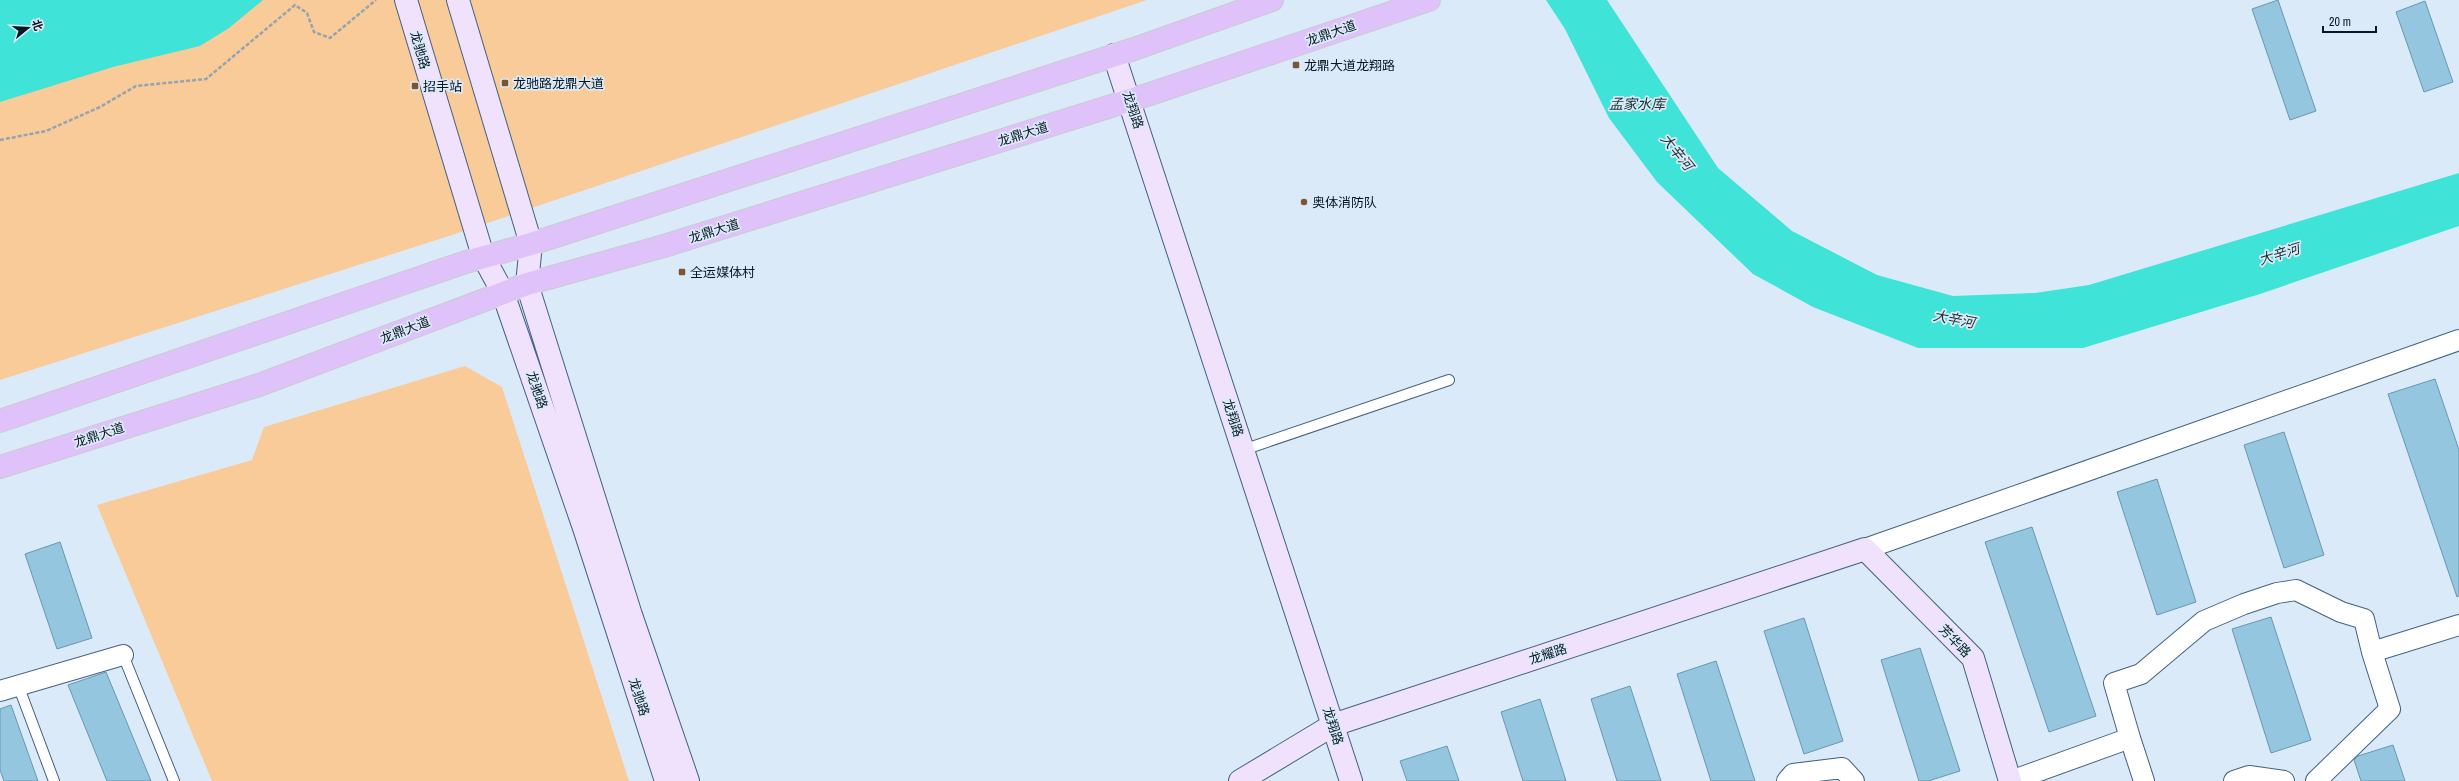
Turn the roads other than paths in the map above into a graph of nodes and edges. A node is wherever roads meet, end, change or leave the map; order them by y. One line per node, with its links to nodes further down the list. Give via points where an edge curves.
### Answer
1 (406, 0): 8 (street, 龙驰路)
2 (458, 0): 7 (street, 龙驰路)
3 (1272, 0): 5 (main road)
4 (1429, 0): 6 (main road, 龙鼎大道)
5 (1114, 55): 6 (street, 龙翔路); 7 (main road)
6 (1130, 100): 9 (main road, 龙鼎大道, via 664,246); 14 (street, 龙翔路)
7 (531, 244): 8 (main road); 9 (street, 龙驰路)
8 (483, 256): 10 (street, 龙驰路); 13 (main road)
9 (527, 284): 10 (main road, 龙鼎大道); 26 (street, 龙驰路, via 631,615)
10 (503, 293): 15 (main road, 龙鼎大道, via 259,385); 25 (street, 龙驰路, via 584,528)
11 (2459, 340): 16 (street)
12 (1449, 380): 14 (lane)
13 (0, 421)
14 (1243, 450): 21 (street, 龙翔路)
15 (0, 467)
16 (1865, 549): 21 (street, 龙耀路); 31 (street, 芳华路, via 1973,658)
17 (2459, 626): 18 (street)
18 (2372, 652): 22 (street, via 2364,619 2341,612 2296,590 2277,593 2244,604 2204,621 2141,674 2114,683); 35 (street, via 2390,709)
19 (123, 655): 20 (street); 24 (lane)
20 (9, 688): 23 (lane)
21 (1333, 725): 27 (street, 龙耀路); 28 (street, 龙翔路)
22 (2130, 738): 31 (street); 32 (street)
23 (54, 781)
24 (174, 781)
25 (666, 781)
26 (688, 781)
27 (1240, 781)
28 (1351, 781)
29 (1787, 781): 30 (street, via 1793,774 1842,768)
30 (1854, 781)
31 (2011, 781)
32 (2144, 781)
33 (2234, 781): 34 (street, via 2248,776)
34 (2284, 781)
35 (2316, 781)

